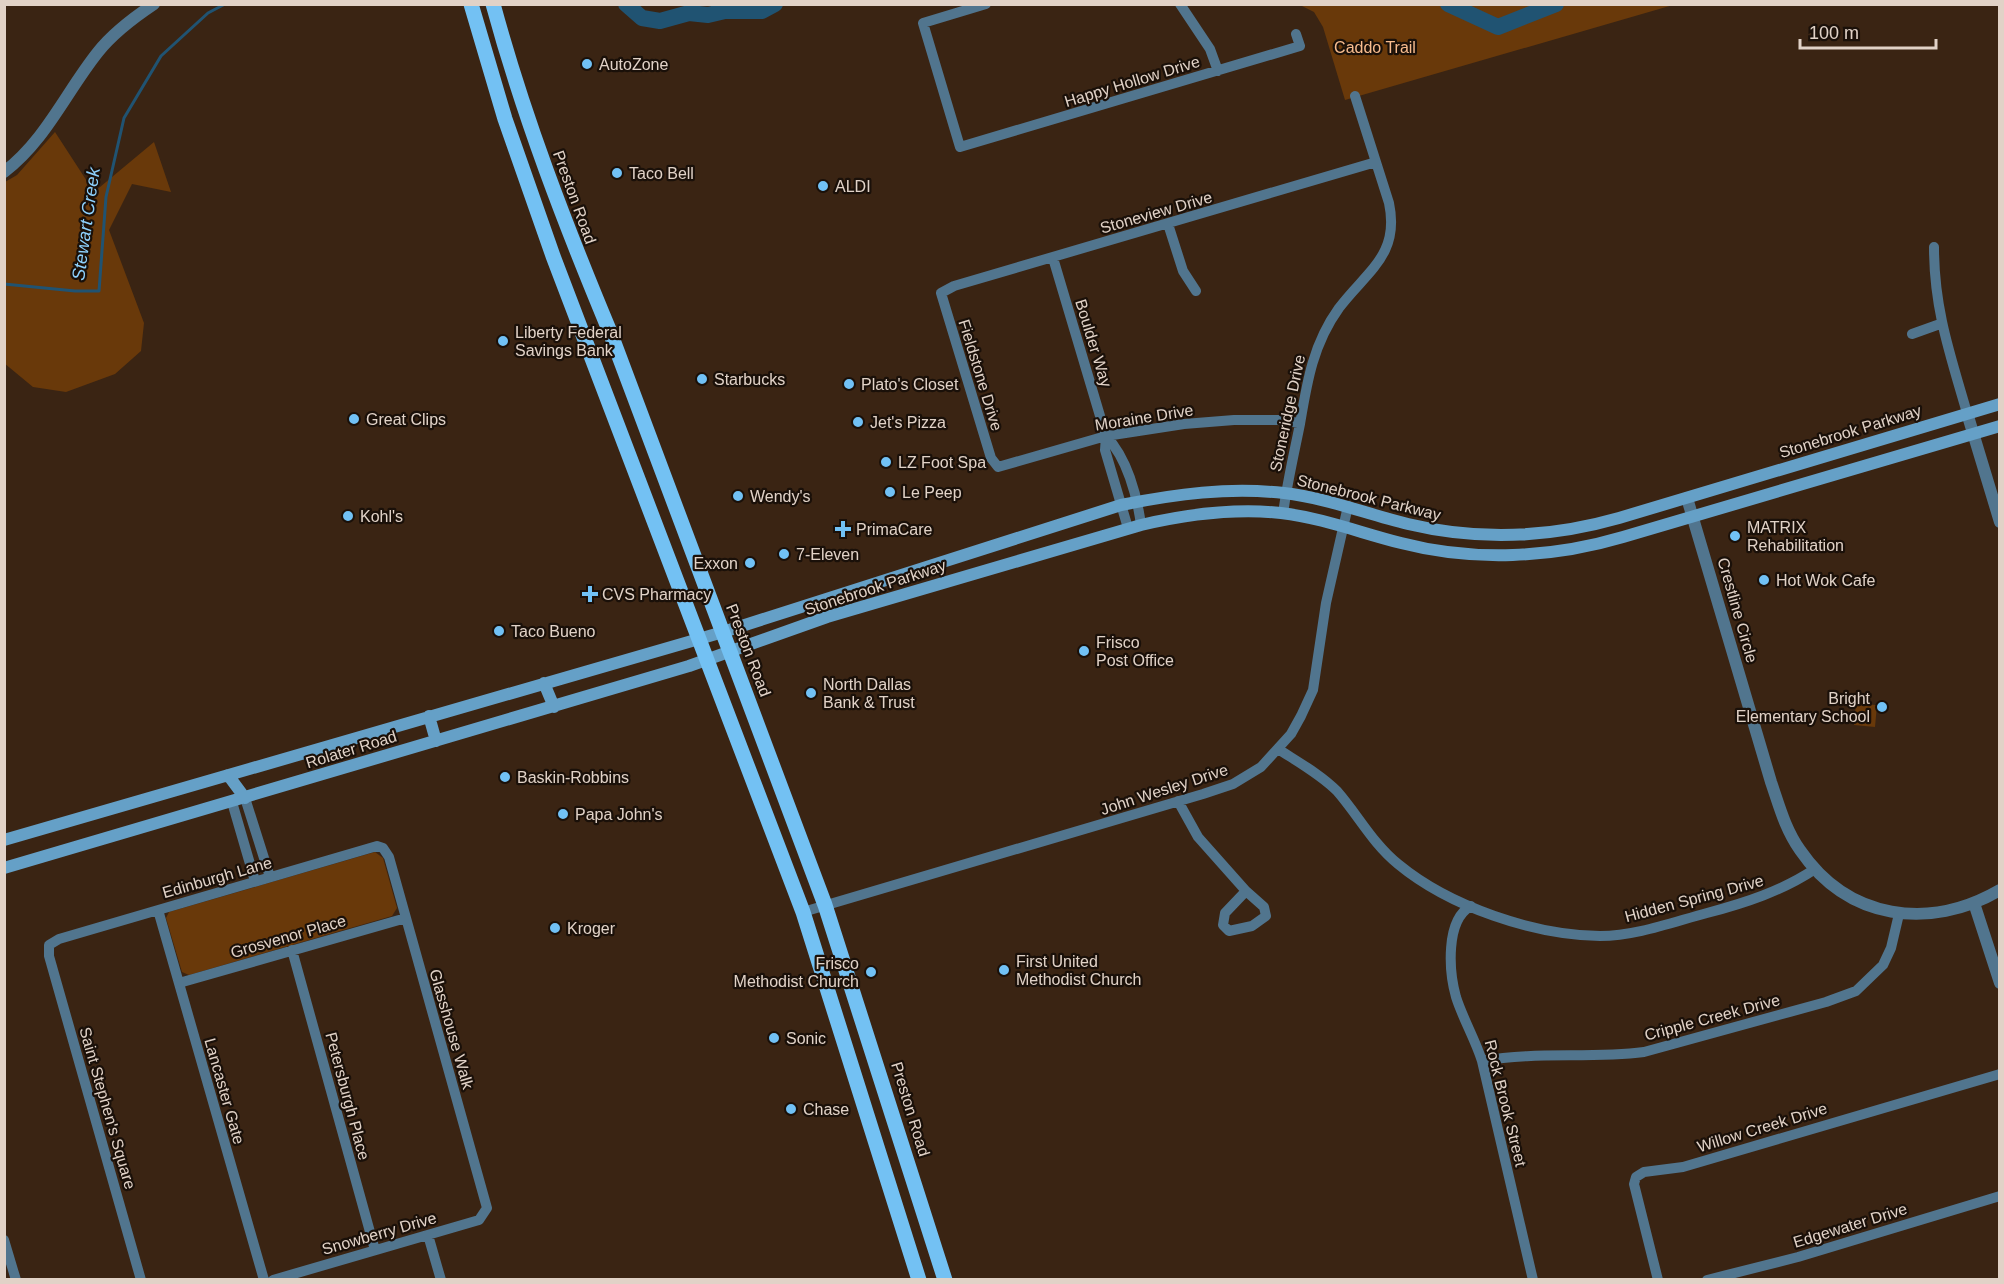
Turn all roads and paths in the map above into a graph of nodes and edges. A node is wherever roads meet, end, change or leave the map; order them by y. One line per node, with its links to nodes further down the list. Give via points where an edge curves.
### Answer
1 (154, 4): 11 (street, via 99,51 49,125)
2 (471, 4): 12 (main road)
3 (493, 4): 10 (main road, Preston Road)
4 (986, 4): 7 (street, Happy Hollow Drive, via 923,23 960,147)
5 (1180, 4): 7 (street, via 1210,49)
6 (1296, 34): 7 (street, Happy Hollow Drive, via 1300,46)
7 (1218, 71)
8 (1354, 96): 9 (street, Stoneridge Drive)
9 (1376, 162): 13 (street, Stoneview Drive); 22 (street, Stoneridge Drive, via 1393,221 1391,238 1381,260 1338,310 1321,340 1311,361)
10 (544, 166): 12 (main road); 24 (main road, Preston Road)
11 (4, 172)
12 (524, 174): 27 (main road)
13 (1168, 224): 15 (street, Stoneview Drive); 17 (street, via 1183,271)
14 (1934, 247): 18 (street)
15 (1053, 258): 16 (street, Stoneview Drive); 26 (street, Boulder Way)
16 (944, 290): 28 (street, Fieldstone Drive, via 942,299 991,458)
17 (1196, 291)
18 (1940, 324): 19 (street); 21 (street)
19 (1912, 334)
20 (2000, 404): 21 (main road, Stonebrook Parkway)
21 (1967, 413): 25 (street); 30 (main road, Stonebrook Parkway)
22 (1300, 423): 26 (street, Moraine Drive, via 1234,420); 29 (street, Stoneridge Drive)
23 (2000, 426): 25 (main road, Stonebrook Parkway)
24 (646, 430): 27 (main road); 48 (main road, Preston Road)
25 (1973, 434): 35 (main road, Stonebrook Parkway); 36 (street)
26 (1106, 436): 28 (street, Moraine Drive); 31 (street, Boulder Way, via 1117,448); 32 (street, Boulder Way, via 1105,450)
27 (623, 438): 49 (main road)
28 (998, 467)
29 (1285, 493): 31 (main road, Stonebrook Parkway, via 1187,492); 33 (main road, Stonebrook Parkway); 34 (street, Stoneridge Drive)
30 (1687, 498): 35 (street, Crestline Circle); 41 (main road, Stonebrook Parkway, via 1594,525)
31 (1138, 502): 32 (main road, Stonebrook Parkway); 37 (street, Boulder Way)
32 (1121, 505): 39 (street, Boulder Way); 42 (main road, Stonebrook Parkway)
33 (1348, 506): 38 (street, John Wesley Drive); 40 (main road, Stonebrook Parkway, via 1447,532)
34 (1283, 513): 37 (main road, Stonebrook Parkway, via 1187,514); 38 (main road, Stonebrook Parkway)
35 (1693, 517): 44 (main road, Stonebrook Parkway, via 1562,552); 64 (street, Crestline Circle, via 1785,825)
36 (2000, 522)
37 (1141, 525): 39 (main road, Stonebrook Parkway)
38 (1343, 525): 43 (main road, Stonebrook Parkway, via 1402,543); 56 (street, John Wesley Drive, via 1313,690 1292,734)
39 (1128, 528): 45 (main road, Stonebrook Parkway)
40 (1498, 535): 41 (main road, Stonebrook Parkway); 43 (main road)
41 (1513, 536): 44 (main road)
42 (994, 546): 45 (main road); 46 (main road, Stonebrook Parkway)
43 (1498, 555): 44 (main road, Stonebrook Parkway)
44 (1514, 555)
45 (1000, 566): 47 (main road, Stonebrook Parkway)
46 (904, 572): 47 (main road); 48 (main road, Stonebrook Parkway)
47 (909, 593): 50 (main road, Stonebrook Parkway, via 827,617)
48 (723, 632): 49 (main road, Stonebrook Parkway); 50 (main road, Preston Road)
49 (698, 639): 51 (main road); 52 (main road, Rolater Road)
50 (731, 652): 51 (main road, Stonebrook Parkway); 70 (main road, Preston Road)
51 (706, 661): 53 (main road, Rolater Road); 73 (main road)
52 (544, 683): 53 (main road); 54 (main road, Rolater Road)
53 (554, 706): 55 (main road, Rolater Road)
54 (429, 716): 55 (main road); 57 (main road, Rolater Road)
55 (436, 741): 58 (main road, Rolater Road)
56 (1278, 749): 59 (street, John Wesley Drive, via 1246,777); 71 (street, Hidden Spring Drive, via 1337,791 1386,854 1400,866)
57 (228, 775): 58 (main road); 60 (main road); 61 (main road, Rolater Road)
58 (245, 798): 60 (main road, Rolater Road); 65 (street)
59 (1178, 801): 68 (street, via 1197,837); 70 (street, John Wesley Drive)
60 (232, 802): 63 (main road, Rolater Road); 66 (street)
61 (4, 840)
62 (389, 857): 65 (street, Edinburgh Lane, via 377,846); 75 (street, Glasshouse Walk)
63 (4, 868)
64 (1815, 869): 71 (street, Hidden Spring Drive, via 1780,890 1727,907 1657,927 1602,936 1553,933); 74 (street, Crestline Circle, via 1857,901)
65 (270, 877): 66 (street, Edinburgh Lane)
66 (255, 881): 72 (street, Edinburgh Lane)
67 (2000, 890): 69 (street, Crestline Circle)
68 (1246, 891)
69 (1974, 903): 74 (street, Crestline Circle, via 1928,915); 79 (street)
70 (825, 905): 73 (street, John Wesley Drive); 93 (main road, Preston Road)
71 (1471, 906): 80 (street, Rock Brook Street, via 1465,909 1455,930 1452,973 1456,997)
72 (158, 910): 76 (street, Edinburgh Lane); 78 (street, Lancaster Gate)
73 (803, 912): 92 (main road)
74 (1899, 914): 80 (street, Cripple Creek Drive, via 1883,964 1856,991 1826,1002 1644,1052 1539,1054)
75 (406, 918): 77 (street, Grosvenor Place); 83 (street, Glasshouse Walk)
76 (50, 945): 88 (street, Saint Stephen's Square, via 49,956)
77 (292, 950): 78 (street, Grosvenor Place); 86 (street, Petersburgh Place)
78 (179, 983): 89 (street, Lancaster Gate)
79 (2000, 983)
80 (1482, 1061): 94 (street, Rock Brook Street)
81 (2000, 1074): 95 (street, Willow Creek Drive, via 1724,1156 1644,1172 1634,1184)
82 (2000, 1196): 96 (street, Edgewater Drive)
83 (487, 1208): 84 (street, Snowberry Drive, via 479,1220)
84 (428, 1235): 86 (street, Snowberry Drive); 91 (street)
85 (4, 1240): 87 (street)
86 (375, 1250): 90 (street, Snowberry Drive)
87 (16, 1280)
88 (141, 1280)
89 (264, 1280)
90 (273, 1280)
91 (441, 1280)
92 (919, 1280)
93 (945, 1280)
94 (1533, 1280)
95 (1658, 1280)
96 (1707, 1280)

